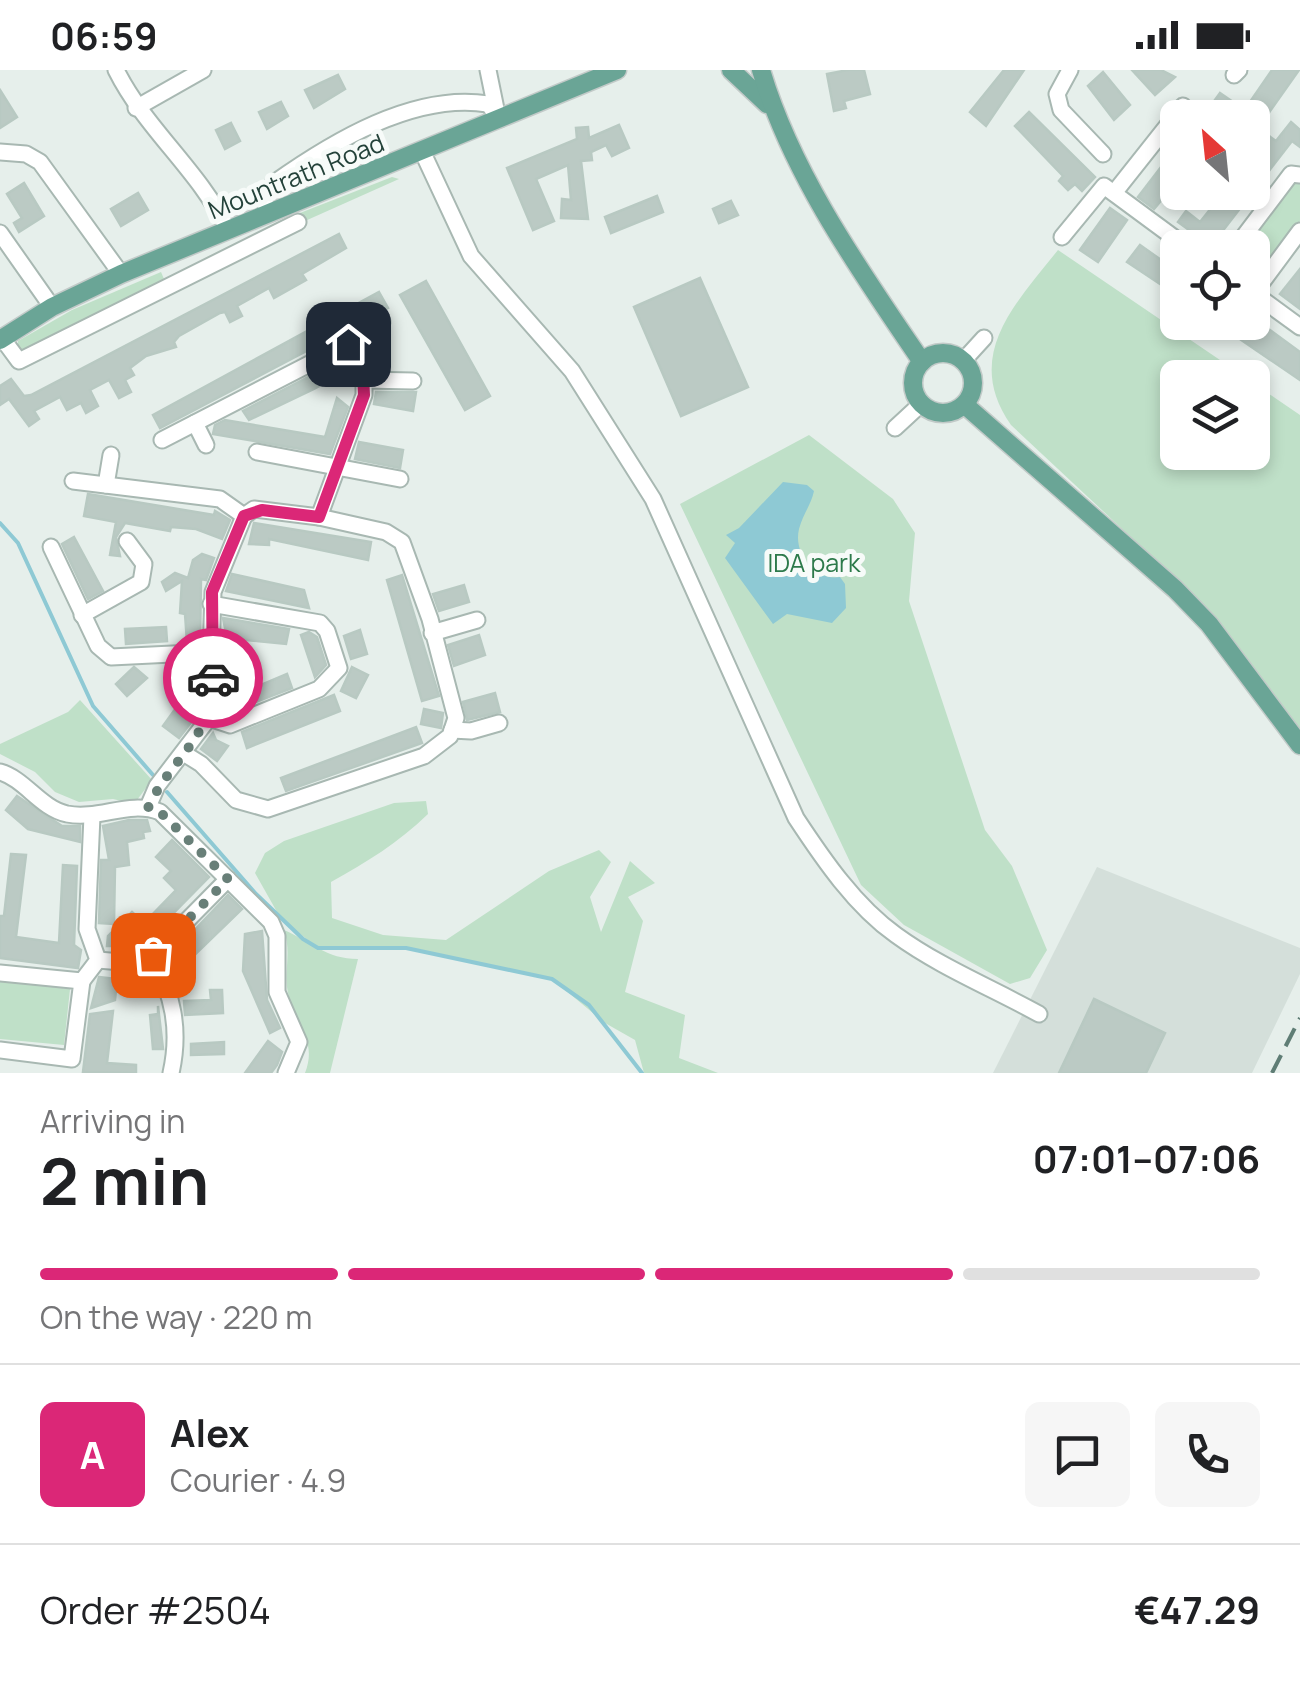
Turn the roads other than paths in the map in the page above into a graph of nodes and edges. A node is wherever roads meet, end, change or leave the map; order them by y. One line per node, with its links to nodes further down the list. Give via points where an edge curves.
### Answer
1 (116, 70): 8 (street)
2 (202, 70): 8 (street)
3 (488, 70): 10 (street)
4 (617, 70): 10 (main road, Mountrath Road)
5 (731, 70): 9 (main road)
6 (761, 70): 9 (main road)
7 (1070, 70): 14 (street, via 1057,94 1061,110)
8 (136, 108): 19 (street, via 202,184)
9 (774, 112): 36 (main road, via 864,276)
10 (498, 114): 12 (main road, Mountrath Road); 17 (street, via 474,102 435,106 354,135 274,183 264,194)
11 (1160, 135): 16 (street)
12 (422, 151): 17 (main road, Mountrath Road); 74 (street, via 471,256 572,371 627,451 796,818 827,864 892,932)
13 (0, 152): 27 (street, via 40,162)
14 (1103, 154)
15 (1300, 174): 21 (street, via 1290,174)
16 (1114, 192): 20 (street); 24 (street, via 1104,186 1096,192)
17 (267, 214): 19 (main road, Mountrath Road)
18 (298, 222): 28 (street)
19 (228, 230): 25 (main road, Mountrath Road)
20 (1164, 230)
21 (1248, 230)
22 (1300, 231): 26 (street)
23 (0, 233): 30 (street)
24 (1062, 237)
25 (166, 256): 27 (main road, Mountrath Road); 28 (street)
26 (1270, 270)
27 (121, 274): 30 (main road, Mountrath Road)
28 (180, 282): 34 (street, via 19,361)
29 (1270, 305): 32 (street)
30 (52, 307): 34 (main road, Mountrath Road)
31 (382, 322): 35 (street)
32 (1300, 327)
33 (984, 338): 37 (street)
34 (1, 339)
35 (348, 344): 38 (street); 42 (street)
36 (922, 362): 37 (main road, via 938,354); 40 (main road, via 914,378)
37 (964, 362): 41 (main road, via 972,378)
38 (364, 380): 39 (street); 48 (street)
39 (413, 381)
40 (921, 404): 41 (main road, via 947,413); 43 (street)
41 (965, 405): 64 (main road, via 1175,588)
42 (195, 424): 44 (street); 45 (street)
43 (894, 428)
44 (162, 440)
45 (206, 445)
46 (257, 452): 48 (street)
47 (111, 455): 51 (street)
48 (338, 466): 49 (street); 53 (street)
49 (400, 479)
50 (74, 481): 51 (street)
51 (106, 485): 52 (street, via 220,499)
52 (244, 516): 53 (street, via 262,510); 56 (street)
53 (319, 517): 59 (street, via 402,542)
54 (127, 541): 57 (street, via 144,564 141,582)
55 (50, 547): 57 (street)
56 (212, 604): 60 (street); 61 (street, via 320,623 339,668 319,690 230,725)
57 (82, 615): 60 (street, via 98,646 117,660)
58 (476, 620): 59 (street)
59 (432, 633): 63 (street, via 454,702)
60 (213, 652): 61 (street)
61 (209, 718): 65 (street)
62 (499, 723): 63 (street)
63 (452, 730): 65 (street, via 436,750 414,761 268,809 236,800)
64 (1300, 745)
65 (185, 754): 67 (street, via 157,786)
66 (0, 772): 68 (street, via 59,811)
67 (148, 808): 68 (street); 69 (street)
68 (92, 816): 71 (street, via 87,929)
69 (228, 879): 70 (street); 78 (street, via 277,936 277,992 299,1042)
70 (153, 955): 71 (street, via 133,963); 77 (street, via 176,1021)
71 (98, 960): 73 (street)
72 (0, 972): 73 (street)
73 (82, 982): 76 (street)
74 (1039, 1014)
75 (0, 1050): 76 (street)
76 (72, 1066)
77 (171, 1073)
78 (286, 1073)

